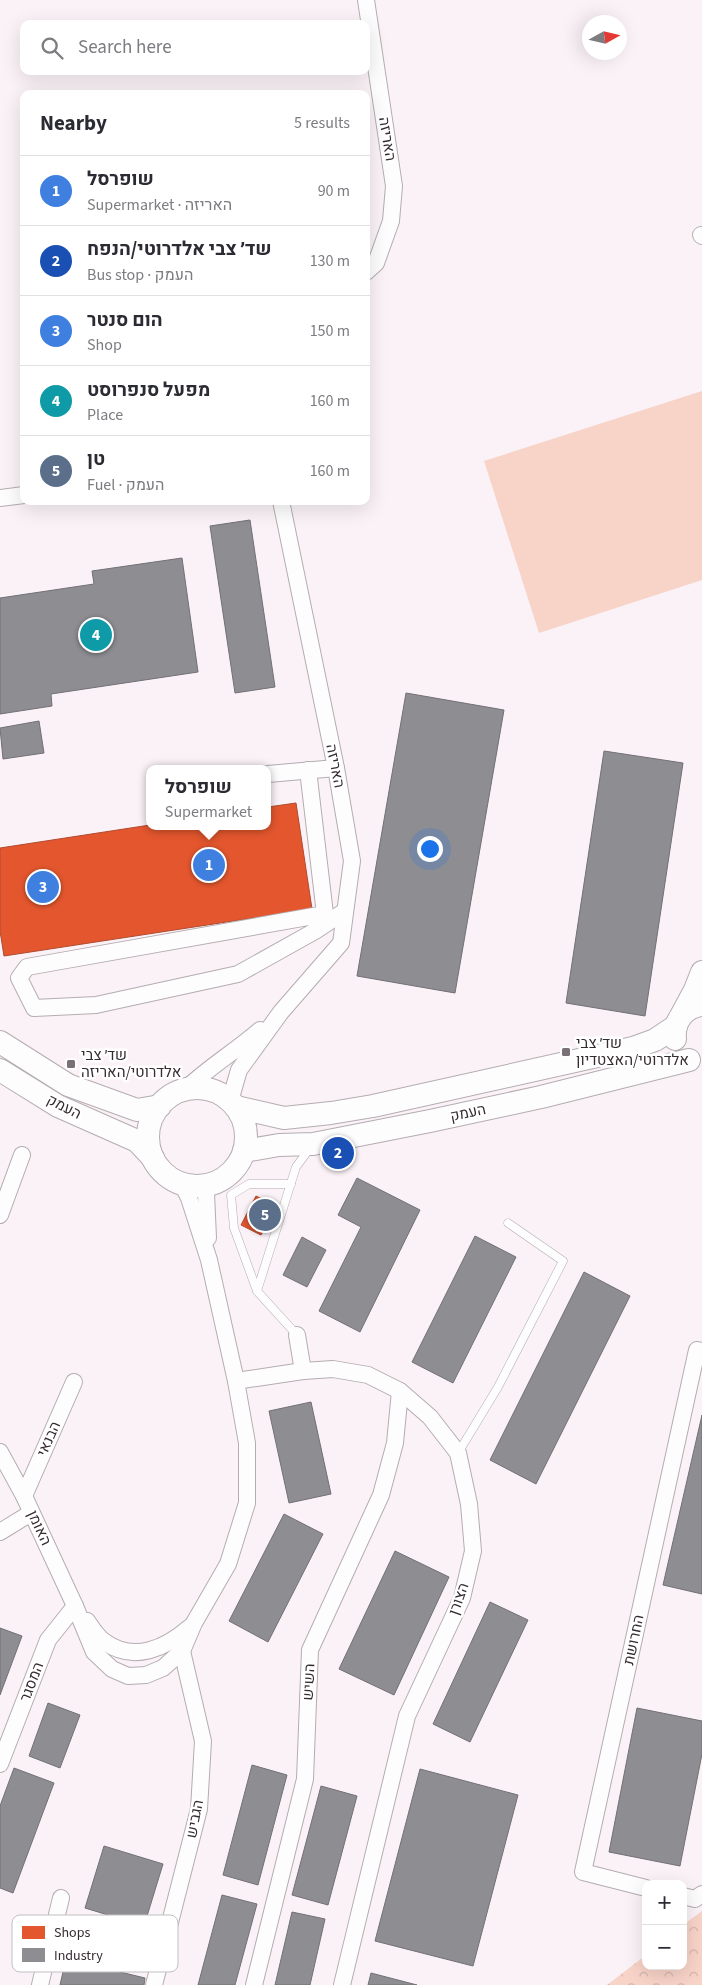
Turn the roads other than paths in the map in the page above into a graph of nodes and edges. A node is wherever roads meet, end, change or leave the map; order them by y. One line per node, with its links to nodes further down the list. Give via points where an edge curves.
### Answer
1 (366, 0): 2 (street, האריזה)
2 (369, 20)
3 (370, 27): 4 (street, האריזה, via 394,186 391,221 376,263)
4 (370, 268)
5 (20, 495): 6 (street)
6 (0, 498)
7 (282, 505): 8 (street, האריזה)
8 (336, 768): 9 (street); 11 (street, האריזה, via 352,861)
9 (308, 770): 10 (street); 12 (street)
10 (271, 774)
11 (345, 911): 12 (street); 12 (street, via 315,932 238,974 96,1004 34,1008 18,978 27,967); 15 (street, האריזה, via 340,943)
12 (324, 914)
13 (702, 972): 16 (main road)
14 (702, 1005): 16 (main road, העמק, via 687,1010)
15 (281, 1012): 20 (street, האריזה); 21 (street, האריזה, via 239,1070)
16 (678, 1021): 18 (main road, העמק, via 674,1036 676,1045); 21 (main road, העמק, via 654,1040 633,1048 373,1106 284,1118 257,1114)
17 (0, 1042): 22 (main road, העמק, via 68,1085 137,1110)
18 (696, 1062): 23 (main road, העמק)
19 (0, 1070): 26 (main road, העמק, via 58,1106 137,1141)
20 (186, 1089): 21 (main road, via 210,1090); 22 (main road, via 172,1095)
21 (233, 1104): 24 (main road, via 245,1128)
22 (160, 1106): 26 (main road, via 149,1127)
23 (312, 1144): 24 (main road, העמק); 28 (lane, via 296,1167)
24 (244, 1151): 29 (main road, via 231,1173)
25 (22, 1155): 30 (street)
26 (153, 1158): 27 (main road, via 170,1178)
27 (182, 1184): 29 (main road); 32 (street)
28 (291, 1184): 33 (lane); 33 (lane, via 249,1184 231,1195 234,1228)
29 (208, 1185): 32 (street)
30 (0, 1215)
31 (508, 1223): 41 (lane, via 563,1261 498,1387)
32 (209, 1260): 37 (street)
33 (257, 1291): 34 (lane)
34 (297, 1335): 36 (street)
35 (702, 1351): 49 (street, החרושת, via 697,1350 583,1872)
36 (303, 1371): 37 (street, הצורן); 39 (street, הצורן, via 333,1370 368,1375)
37 (236, 1381): 46 (street, via 247,1443 246,1503 228,1564)
38 (74, 1382): 42 (street, הבנאי)
39 (400, 1391): 41 (street, הצורן, via 430,1417); 59 (street, השיש, via 395,1443 381,1495 310,1650 305,1779)
40 (0, 1452): 42 (street, האומן)
41 (458, 1453): 60 (street, הצורן, via 469,1504 473,1551 462,1598 407,1716)
42 (24, 1496): 43 (street, האומן)
43 (31, 1512): 44 (street); 45 (street, האומן)
44 (0, 1532)
45 (75, 1606): 46 (street, via 103,1642 137,1654 174,1641); 47 (street, via 94,1652 112,1669 128,1676 146,1675 163,1668); 48 (street, המסגר, via 48,1640)
46 (194, 1623): 47 (street)
47 (182, 1651): 54 (street, הגביש, via 204,1741 199,1810)
48 (0, 1764)
49 (642, 1887)
50 (702, 1894): 51 (street, via 695,1899)
51 (687, 1897)
52 (61, 1898): 53 (street)
53 (57, 1915)
54 (171, 1915)
55 (43, 1972): 57 (street)
56 (157, 1972): 58 (street, הגביש)
57 (40, 1985)
58 (154, 1985)
59 (254, 1985)
60 (342, 1985)

